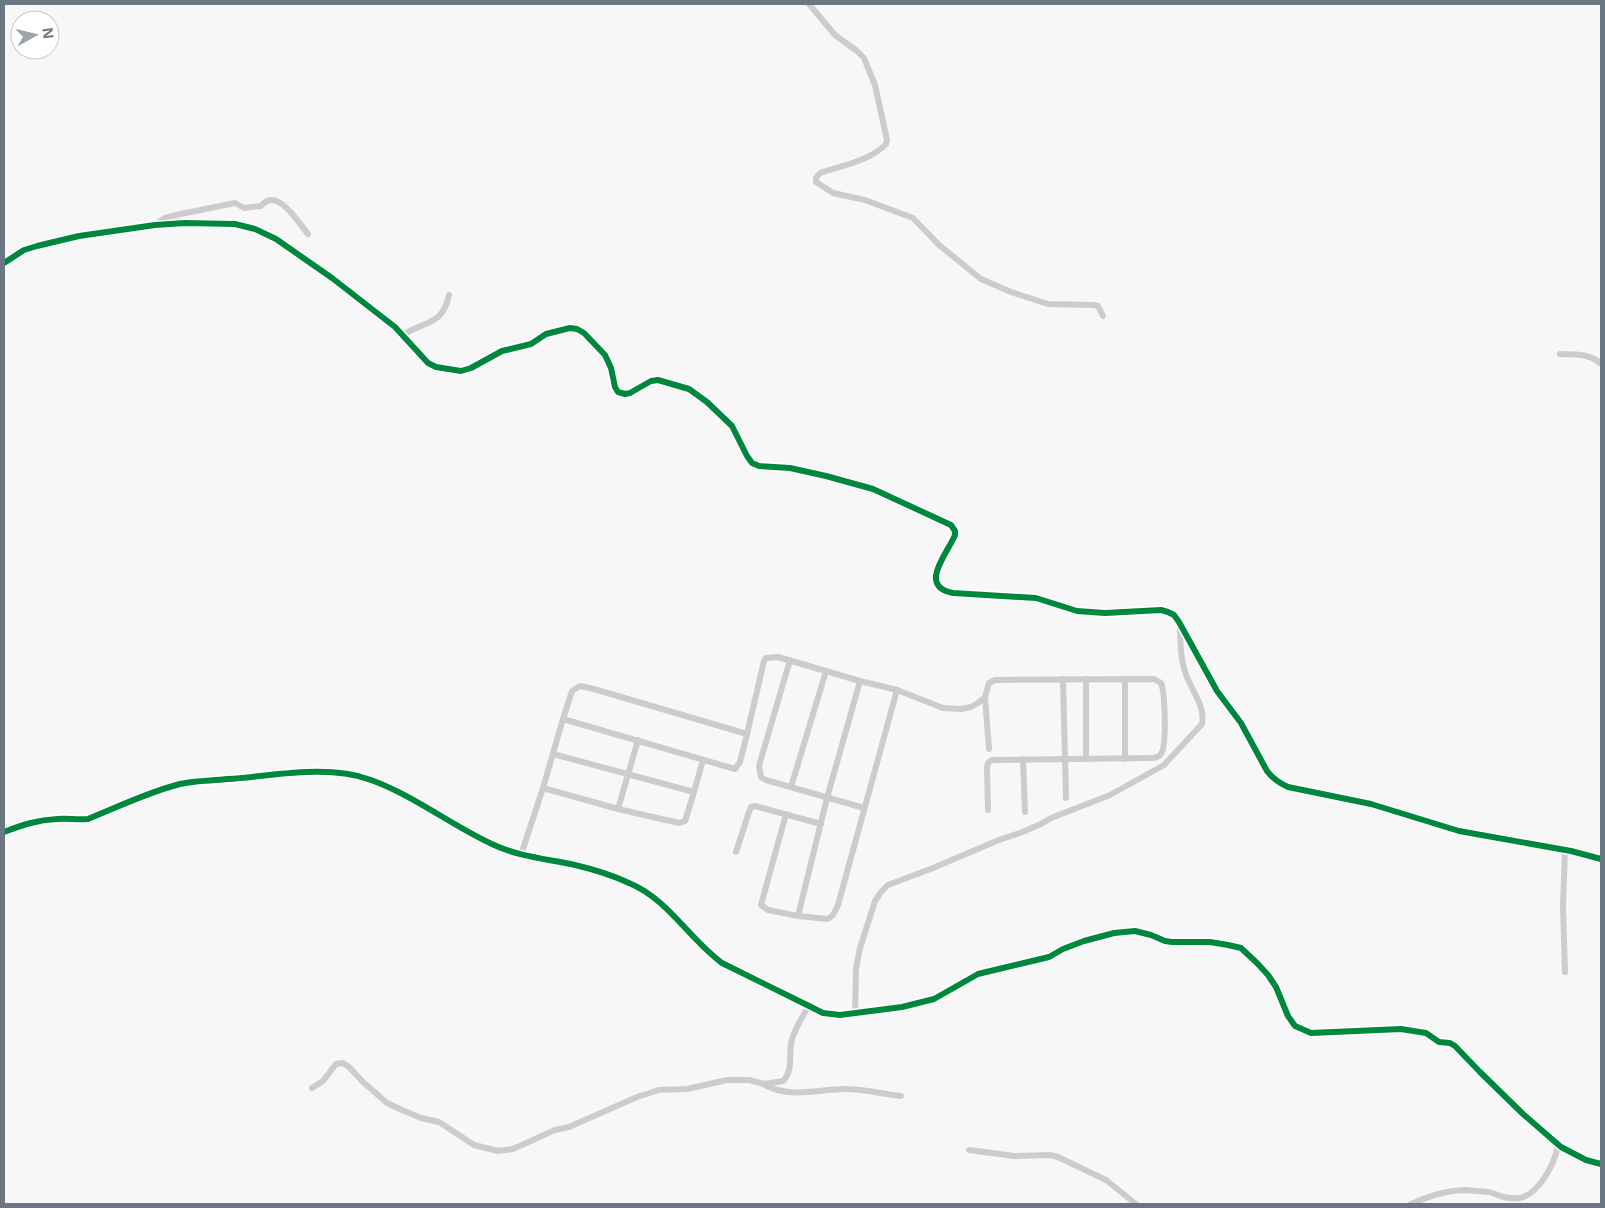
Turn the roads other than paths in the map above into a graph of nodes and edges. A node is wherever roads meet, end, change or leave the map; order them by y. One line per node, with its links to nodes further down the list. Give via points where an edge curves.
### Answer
1 (809, 4): 6 (street, via 835,35 864,58 875,85 886,130 886,144 878,151 820,172 816,182 833,193 865,200 913,218 938,245 982,279 1048,304 1093,304 1098,306)
2 (155, 225): 3 (street, via 176,215 235,203 244,208 261,206 271,199 287,207); 4 (street, via 36,246); 7 (street, via 185,222 235,224 268,234 332,278)
3 (308, 234)
4 (4, 263)
5 (449, 295): 7 (street, via 436,320)
6 (1103, 316)
7 (403, 335): 10 (street, via 428,364 461,371 502,351 530,344 546,334 577,329 605,355 618,392 630,393 658,380 689,389 708,402 732,426 752,462 759,466 790,468 873,489 951,525 956,535 939,564 936,577 944,590 1036,598 1077,611 1161,610 1174,615)
8 (1560, 354): 9 (street, via 1589,356)
9 (1601, 364)
10 (1180, 625): 42 (street, via 1217,691 1241,723 1267,772 1276,782 1371,804 1459,831); 49 (street, via 1184,670 1203,715 1202,724 1164,765 1110,795 888,885 876,901 860,948)
11 (790, 660): 12 (street); 20 (street, via 766,658); 30 (street, via 759,766 761,777)
12 (826, 671): 16 (street); 30 (street)
13 (1063, 679): 14 (street); 18 (street, via 992,680); 25 (street)
14 (1086, 679): 15 (street); 26 (street)
15 (1124, 679): 27 (street); 27 (street, via 1156,679 1161,683 1164,698 1162,752 1151,758)
16 (860, 681): 17 (street); 33 (street)
17 (897, 690): 18 (street, via 936,706 960,709 971,707); 35 (street)
18 (985, 697): 22 (street)
19 (563, 719): 20 (street, via 572,691 580,686); 21 (street); 23 (street)
20 (747, 734): 28 (street, via 735,769)
21 (638, 740): 28 (street); 29 (street)
22 (989, 749)
23 (553, 754): 29 (street); 31 (street)
24 (1023, 759): 25 (street); 37 (street, via 989,761); 38 (street)
25 (1065, 759): 26 (street); 34 (street)
26 (1086, 759): 27 (street)
27 (1124, 759)
28 (702, 760): 32 (street)
29 (628, 775): 32 (street); 36 (street)
30 (791, 787): 33 (street)
31 (543, 788): 36 (street); 44 (street)
32 (694, 792): 36 (street, via 682,823)
33 (827, 798): 35 (street); 40 (street)
34 (1066, 798)
35 (864, 808): 46 (street, via 834,915 828,919)
36 (618, 809)
37 (988, 810)
38 (1025, 812)
39 (786, 814): 40 (street); 43 (street, via 761,806 751,807); 46 (street, via 761,905 768,910)
40 (821, 824): 46 (street)
41 (4, 832): 44 (street, via 34,821 88,819 173,786 198,781 334,773 354,775 404,794 474,836)
42 (1565, 850): 45 (street); 47 (street)
43 (736, 852)
44 (521, 855): 48 (street, via 574,865 630,883 663,905 699,944 722,963)
45 (1601, 859)
46 (798, 916)
47 (1565, 972)
48 (809, 1006): 49 (street, via 831,1015); 50 (street, via 792,1039 790,1068 786,1077 783,1081)
49 (855, 1014): 53 (street, via 934,999 978,974 1049,957 1084,941 1114,933 1136,931 1167,942 1228,944 1241,948 1268,975 1295,1026 1311,1034 1401,1029 1426,1033 1439,1042 1450,1043)
50 (764, 1084): 51 (street, via 727,1080 653,1092 521,1146 498,1151 474,1145 439,1122 421,1118 388,1103 343,1063 336,1064 323,1082); 52 (street, via 788,1092 848,1089)
51 (312, 1088)
52 (901, 1096)
53 (1558, 1145): 55 (street, via 1572,1154); 57 (street, via 1545,1178 1524,1197 1509,1198 1490,1192 1465,1190 1431,1195)
54 (969, 1150): 56 (street, via 1024,1157 1058,1157 1106,1180)
55 (1601, 1164)
56 (1136, 1204)
57 (1411, 1204)

